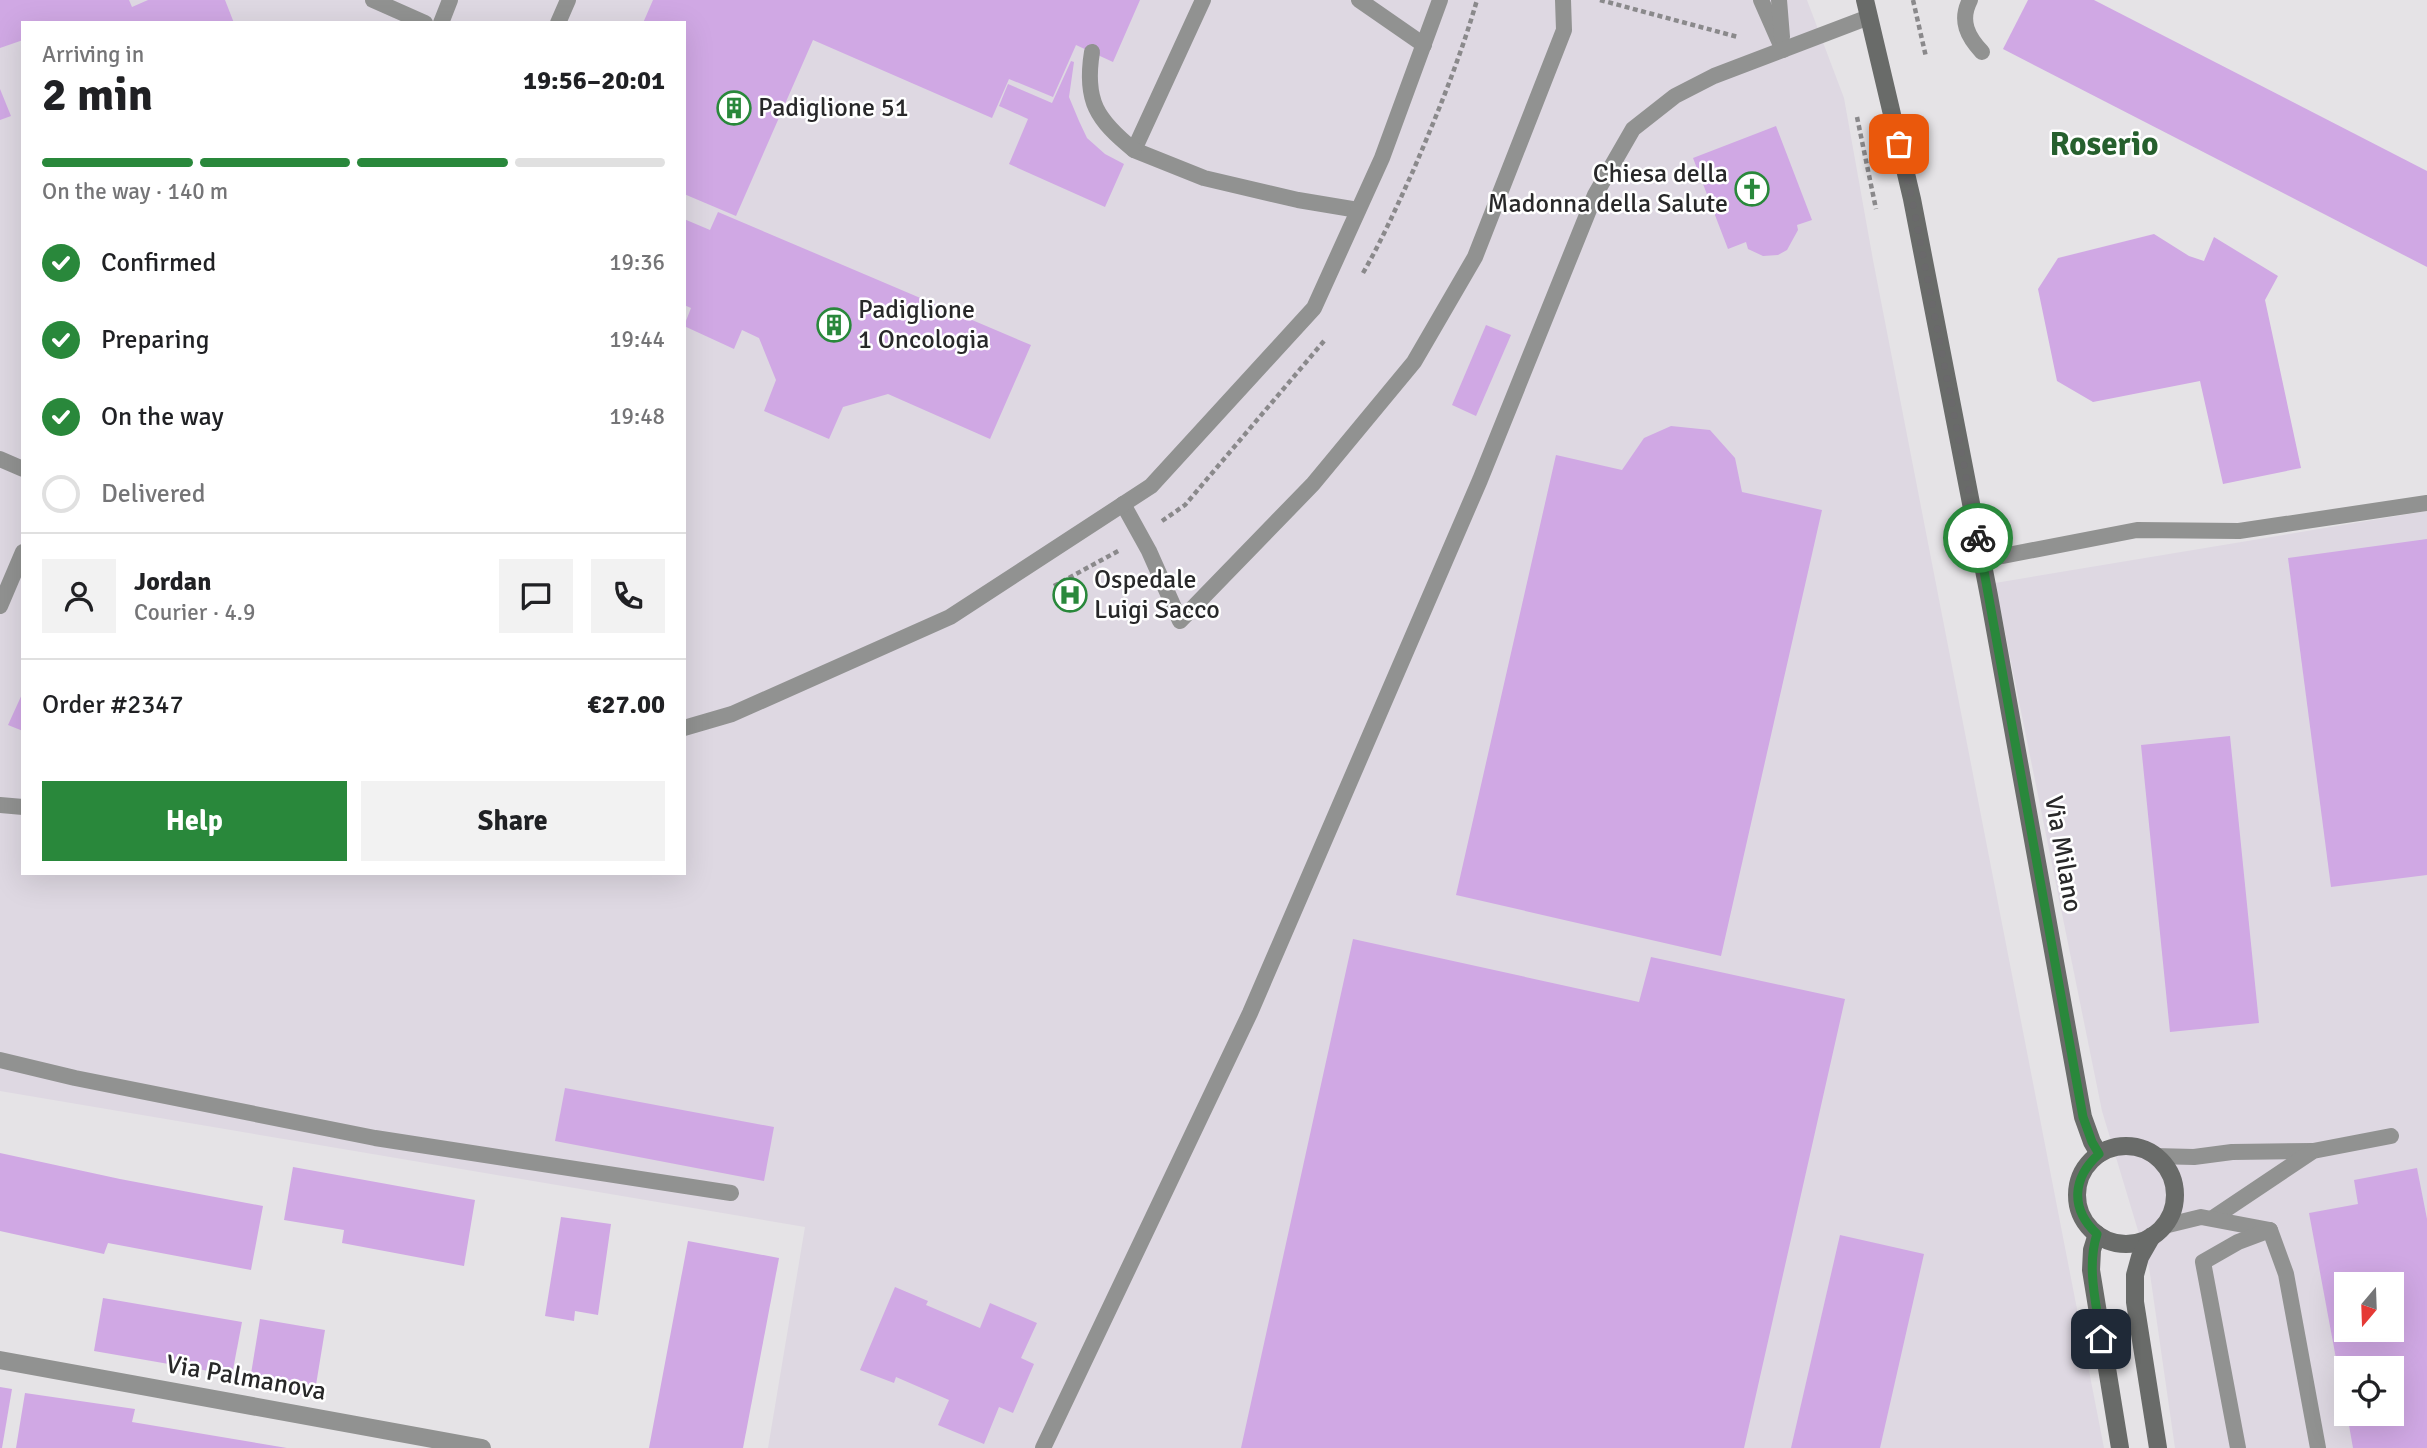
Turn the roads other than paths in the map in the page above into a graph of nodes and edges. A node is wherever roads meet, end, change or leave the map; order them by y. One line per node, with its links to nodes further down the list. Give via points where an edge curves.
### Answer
1 (373, 0): 12 (lane)
2 (450, 0): 13 (lane)
3 (568, 0): 14 (lane)
4 (1203, 0): 19 (lane)
5 (1359, 0): 15 (lane)
6 (1440, 0): 15 (lane)
7 (1563, 0): 24 (lane, via 1564,30 1475,257 1414,362 1313,484 1180,621)
8 (1761, 0): 16 (lane)
9 (1779, 0): 16 (lane)
10 (1970, 0): 18 (lane, via 1964,22)
11 (1867, 8): 16 (lane); 26 (main road, Via Milano, via 1912,199)
12 (420, 21)
13 (442, 21)
14 (559, 21)
15 (1423, 45): 20 (lane)
16 (1783, 50): 43 (lane, via 1714,76 1654,112 1633,129 1595,195 1480,480 1250,1013)
17 (1092, 52): 19 (lane, via 1089,85 1095,106 1109,129)
18 (1982, 52)
19 (1134, 149): 20 (lane, via 1204,178)
20 (1358, 210): 24 (lane, via 1314,308 1151,486)
21 (0, 459): 22 (lane)
22 (21, 468)
23 (2427, 503): 26 (lane, via 2239,531 2137,530)
24 (1123, 504): 28 (lane, via 950,617 732,714)
25 (21, 557): 27 (lane)
26 (1982, 560): 34 (main road, Via Milano, via 2083,1117)
27 (0, 606)
28 (686, 727)
29 (0, 805): 30 (lane)
30 (21, 807)
31 (0, 1060): 36 (lane, via 375,1138)
32 (2391, 1136): 33 (lane)
33 (2313, 1151): 35 (lane); 37 (lane)
34 (2099, 1154): 35 (main road, via 2133,1147); 40 (main road, via 2083,1171 2077,1194 2082,1216)
35 (2154, 1156): 39 (main road, via 2166,1167 2174,1189 2172,1212)
36 (731, 1193)
37 (2213, 1218): 38 (lane); 39 (lane, via 2200,1217)
38 (2270, 1230): 46 (lane, via 2203,1262); 47 (lane, via 2286,1274)
39 (2158, 1231): 40 (main road, via 2140,1242 2125,1244); 45 (main road, via 2140,1257 2134,1302)
40 (2097, 1234): 44 (main road, via 2091,1270)
41 (0, 1360): 42 (street, Via Palmanova)
42 (482, 1448)
43 (1043, 1448)
44 (2120, 1448)
45 (2158, 1448)
46 (2238, 1448)
47 (2318, 1448)

